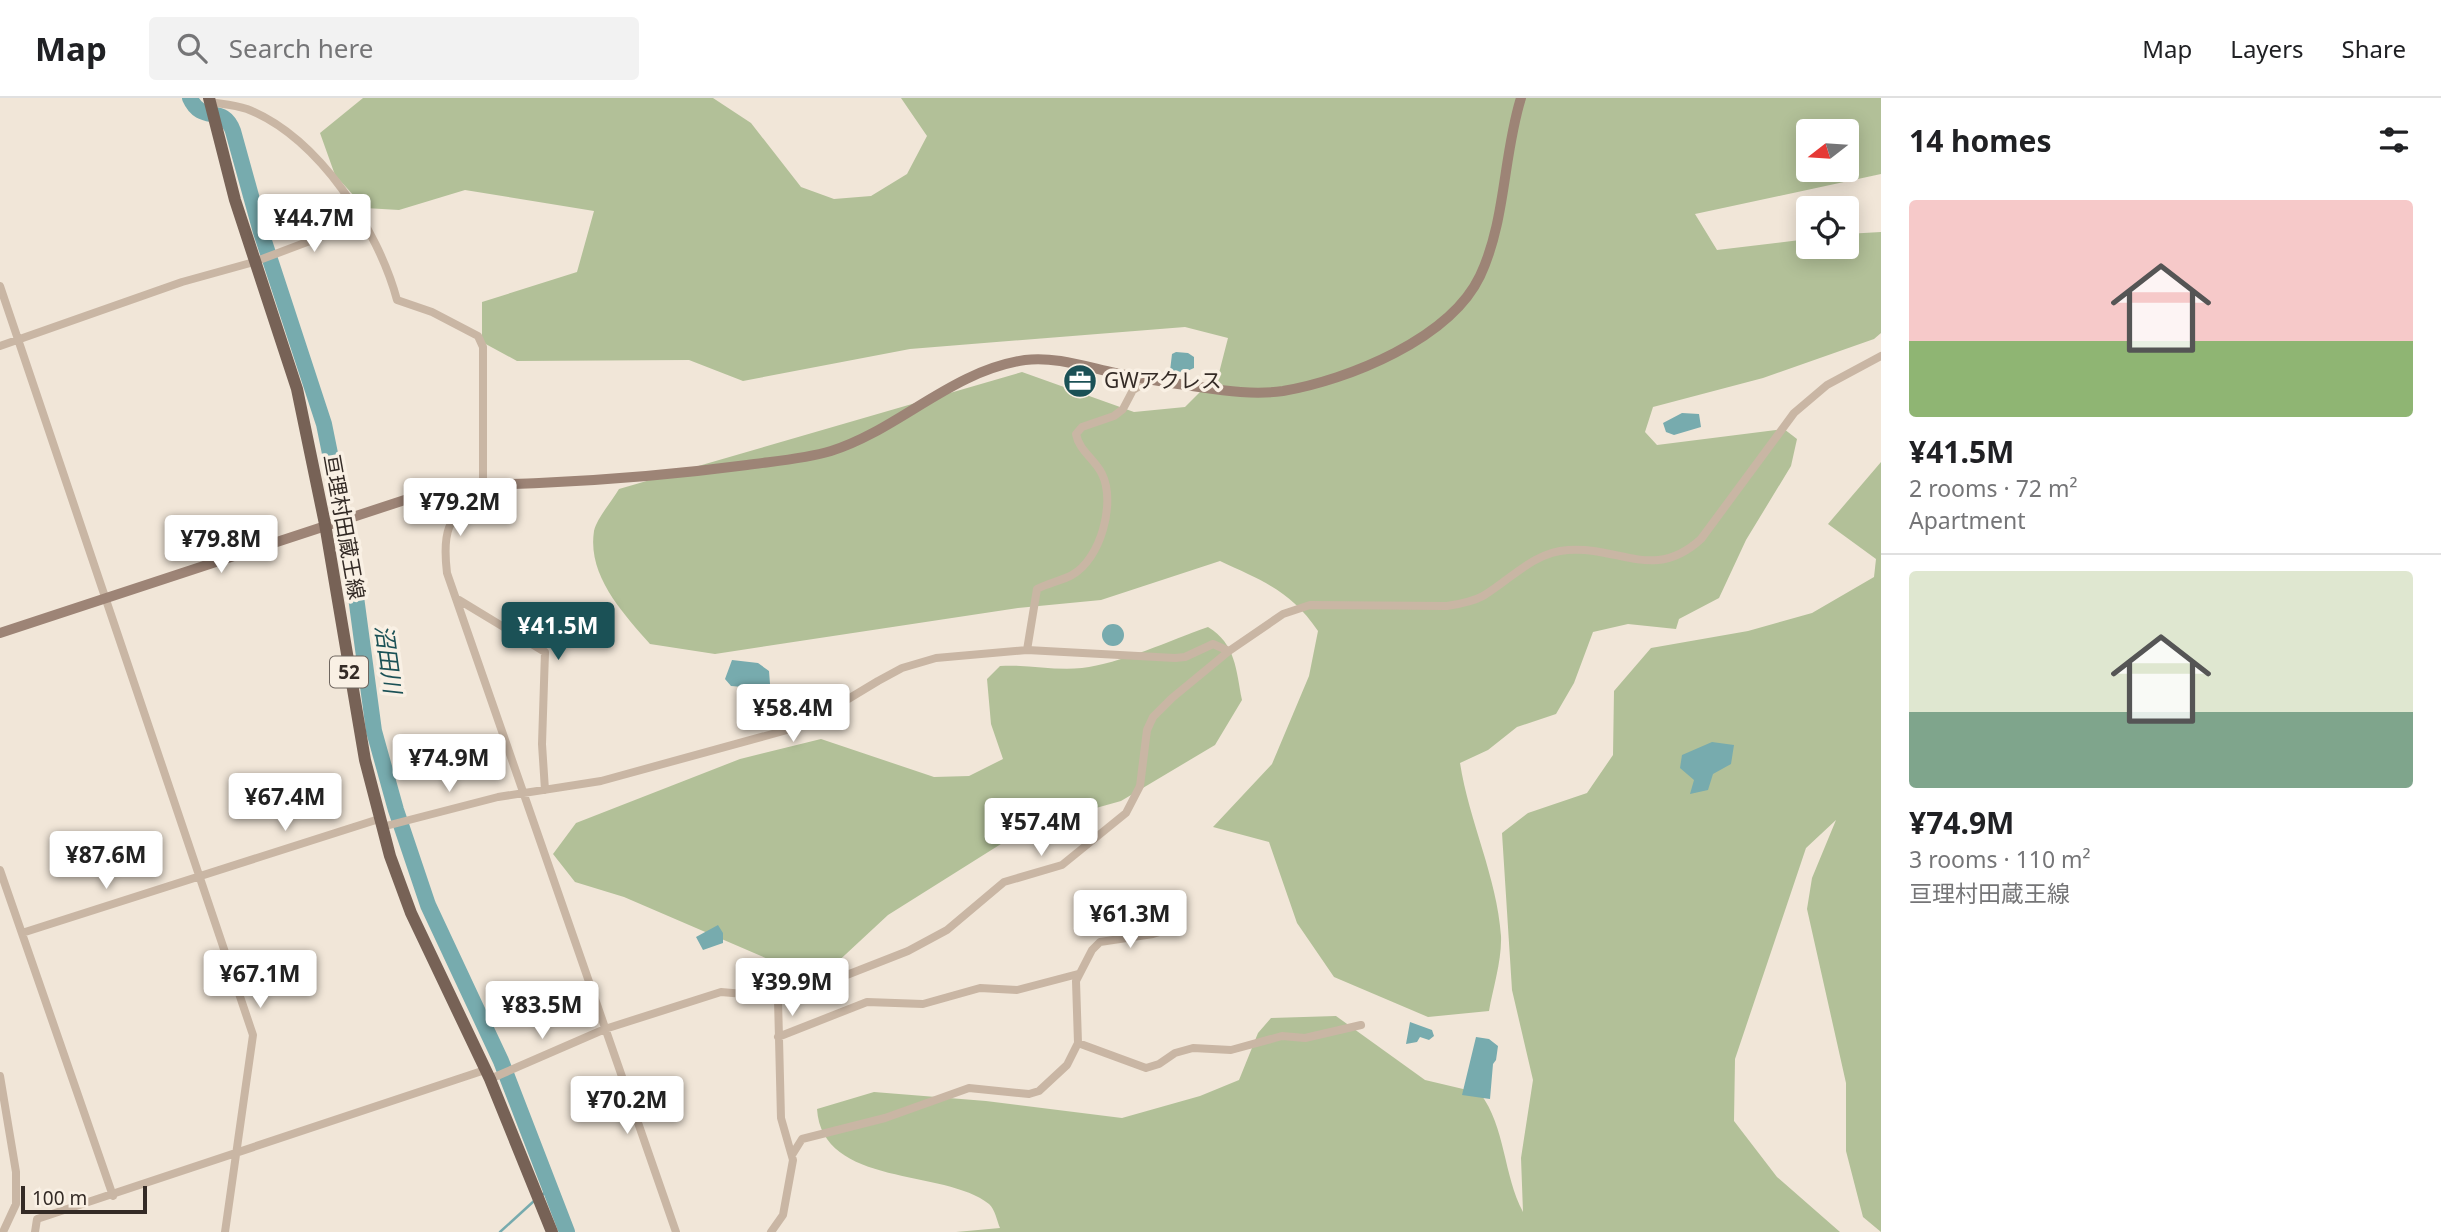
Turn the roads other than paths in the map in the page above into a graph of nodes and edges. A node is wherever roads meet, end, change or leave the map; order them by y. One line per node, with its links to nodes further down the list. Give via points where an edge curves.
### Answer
1 (1521, 98): 9 (street, via 1480,276 1446,321 1413,342 1339,375 1281,391 1243,393)
2 (210, 103): 3 (street, via 245,108 289,134 332,179); 4 (main road, 亘理村田蔵王線 / 52)
3 (363, 221): 4 (street); 10 (street, via 388,267 397,300 478,336 483,347)
4 (254, 262): 6 (street, via 182,282); 11 (main road, 亘理村田蔵王線 / 52, via 297,389)
5 (0, 286): 6 (street)
6 (18, 340): 7 (street); 12 (street)
7 (0, 346)
8 (1881, 356): 16 (street, via 1810,397 1701,539 1672,559 1650,561 1566,550 1537,559 1467,603 1310,605 1283,614)
9 (1149, 380): 10 (street, via 1070,363 1030,360 998,365 967,377 870,434 831,451 682,472); 15 (street, via 1133,390 1114,416 1076,434 1107,488 1102,533 1084,566 1037,589)
10 (482, 483): 11 (street, via 429,492); 13 (street, via 448,523 447,573)
11 (325, 524): 12 (street); 19 (main road, 亘理村田蔵王線 / 52, via 365,760)
12 (106, 596): 14 (street); 21 (street)
13 (457, 599): 17 (street, via 545,652 541,708); 18 (street)
14 (0, 633)
15 (1027, 650): 16 (street, via 1175,658 1213,644); 17 (street, via 936,658 902,668 805,725 601,781)
16 (1229, 651): 25 (street, via 1153,718 1134,802 1104,833 1062,865 1004,882 926,943 810,992)
17 (545, 790): 18 (street)
18 (524, 793): 19 (street); 27 (street)
19 (381, 823): 21 (street); 30 (main road, 亘理村田蔵王線 / 52, via 411,913)
20 (0, 870): 23 (street)
21 (199, 875): 23 (street); 32 (street, via 253,1035)
22 (1180, 926): 24 (street, via 1100,942)
23 (22, 933): 34 (street)
24 (1078, 974): 28 (street, via 1017,990 980,988 923,1004 867,1002); 29 (street)
25 (778, 999): 27 (street, via 720,992); 28 (street)
26 (1361, 1025): 29 (street, via 1305,1038 1282,1036 1231,1050 1193,1048 1146,1068)
27 (605, 1029): 30 (street); 39 (street)
28 (778, 1037): 33 (street, via 781,1118)
29 (1078, 1043): 33 (street, via 1067,1065 1039,1091 1029,1094 969,1087 895,1115 802,1139)
30 (487, 1074): 32 (street); 38 (main road, 亘理村田蔵王線 / 52)
31 (0, 1076): 35 (street, via 16,1172 16,1204)
32 (236, 1153): 34 (street); 37 (street)
33 (792, 1155): 40 (street, via 783,1214)
34 (113, 1196): 36 (street, via 37,1220)
35 (3, 1232)
36 (35, 1232)
37 (225, 1232)
38 (552, 1232)
39 (676, 1232)
40 (771, 1232)

